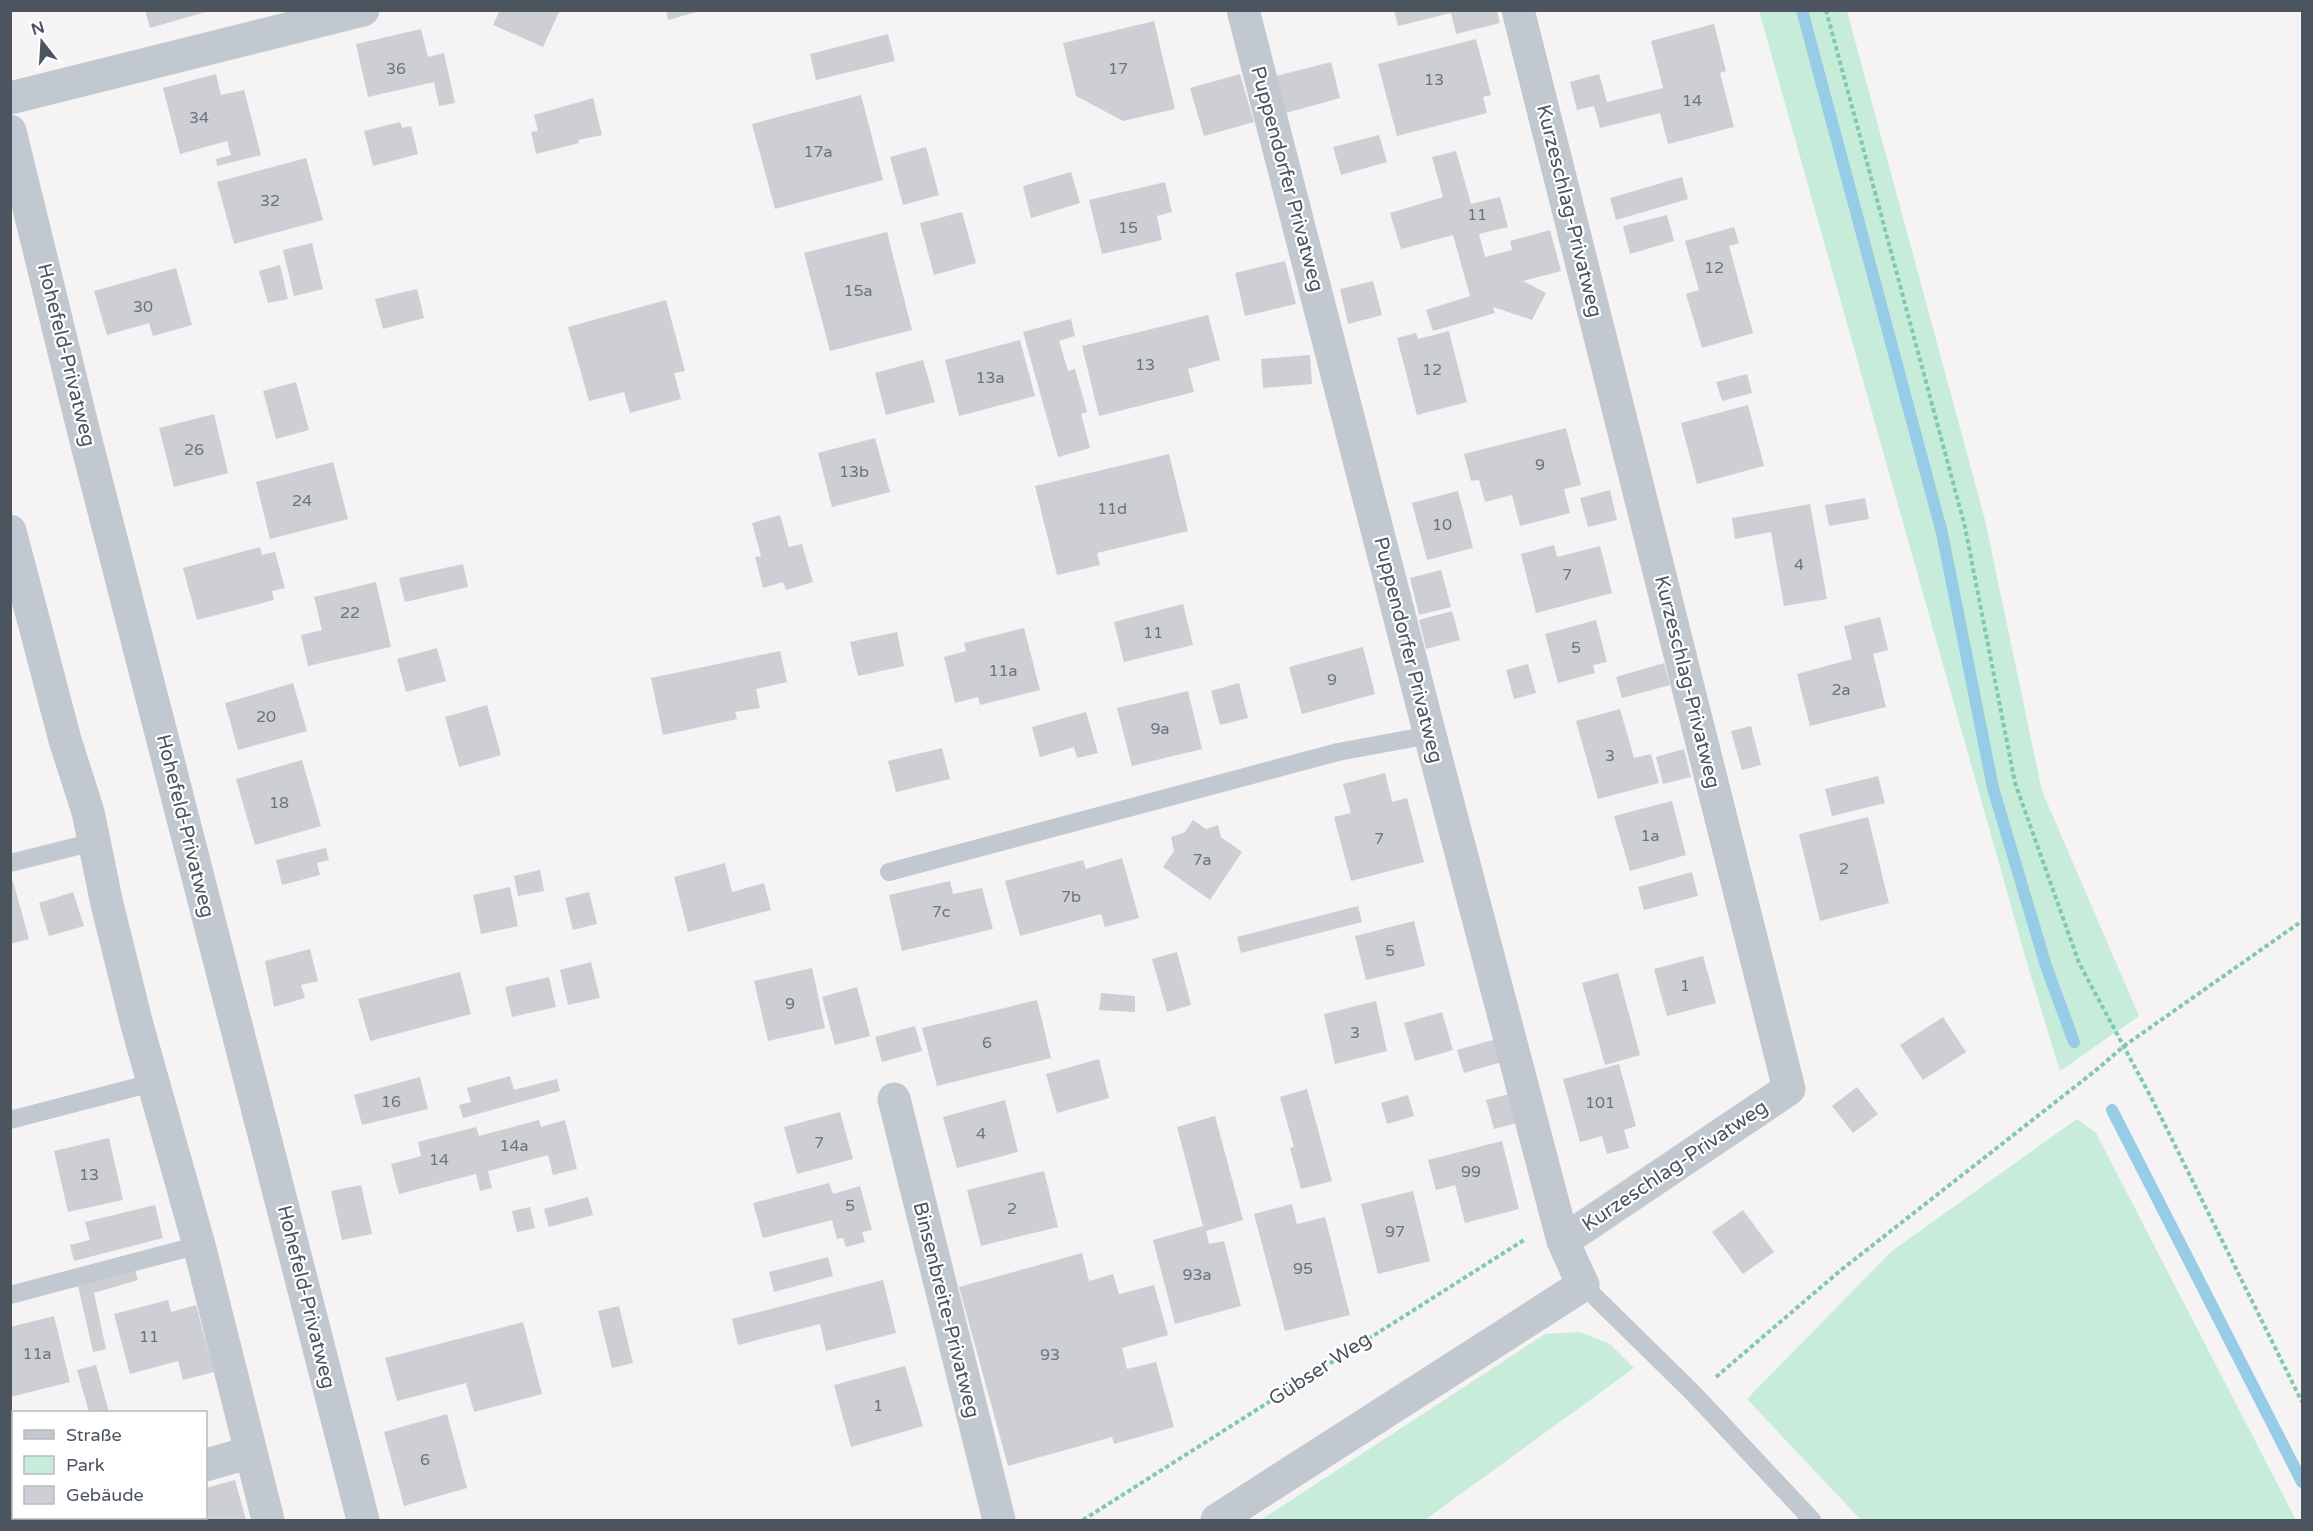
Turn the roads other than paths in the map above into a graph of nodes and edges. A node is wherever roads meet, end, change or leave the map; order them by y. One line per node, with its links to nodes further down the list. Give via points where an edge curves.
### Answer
1 (363, 10): 4 (street)
2 (1244, 10): 8 (street, Puppendorfer Privatweg)
3 (1518, 10): 15 (street, Kurzeschlag-Privatweg, via 1789,1089)
4 (10, 98)
5 (10, 131): 22 (street, Hohefeld-Privatweg)
6 (10, 531): 7 (street)
7 (20, 613): 9 (street, via 65,740)
8 (1430, 735): 11 (lane, via 1338,752); 15 (street, Puppendorfer Privatweg)
9 (94, 842): 10 (lane); 12 (street)
10 (10, 863)
11 (889, 872)
12 (152, 1083): 14 (lane); 16 (street)
13 (894, 1099): 23 (street, Binsenbreite-Privatweg)
14 (10, 1120)
15 (1560, 1230): 17 (street, Puppendorfer Privatweg)
16 (199, 1245): 18 (lane); 19 (street)
17 (1583, 1286): 24 (street); 25 (lane, via 1694,1394)
18 (10, 1295)
19 (251, 1452): 20 (street); 21 (street)
20 (207, 1465)
21 (268, 1521)
22 (363, 1521)
23 (999, 1521)
24 (1217, 1521)
25 (1812, 1521)

